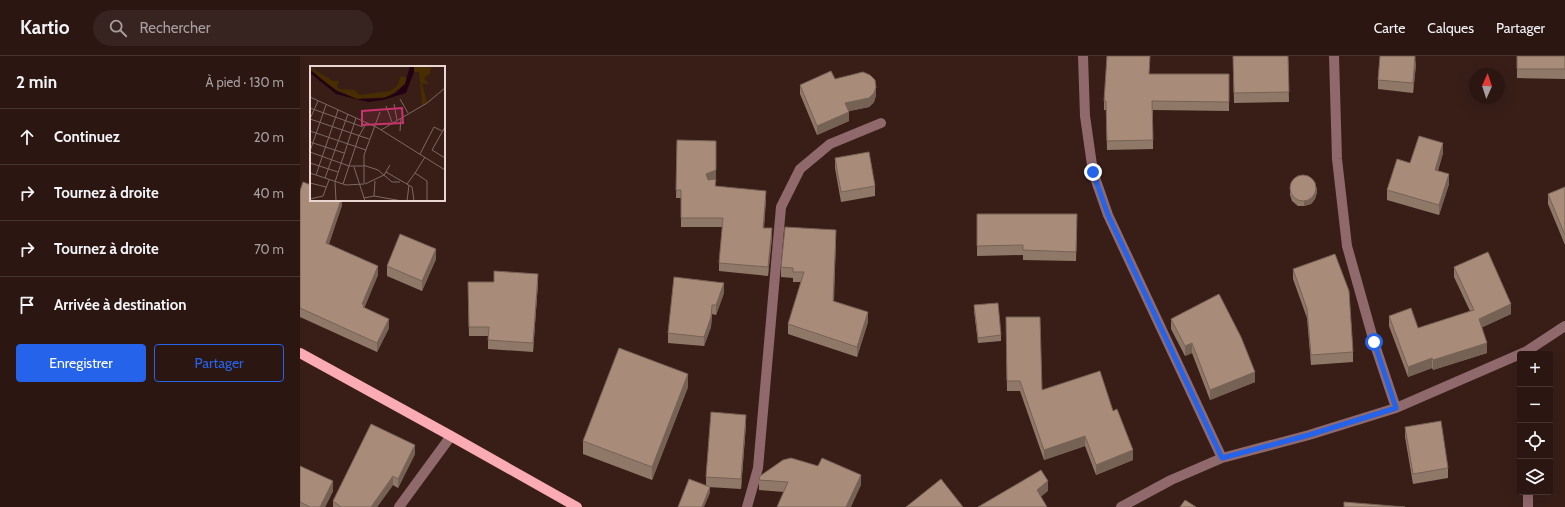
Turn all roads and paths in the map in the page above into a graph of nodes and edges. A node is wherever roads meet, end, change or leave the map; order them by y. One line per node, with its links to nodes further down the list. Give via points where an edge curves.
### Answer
1 (1083, 56): 10 (street, via 1085,116 1093,172 1108,215)
2 (1334, 56): 8 (street, via 1337,159 1347,246)
3 (881, 123): 14 (street, via 830,144 800,169 782,207 758,468)
4 (1565, 326): 5 (street)
5 (1528, 351)
6 (300, 354): 9 (main road)
7 (1517, 356): 8 (street)
8 (1396, 408): 10 (street)
9 (451, 436): 12 (street); 13 (main road)
10 (1222, 458): 15 (street, via 1172,480)
11 (1528, 495): 16 (street)
12 (399, 507)
13 (577, 507)
14 (747, 507)
15 (1121, 507)
16 (1528, 507)

